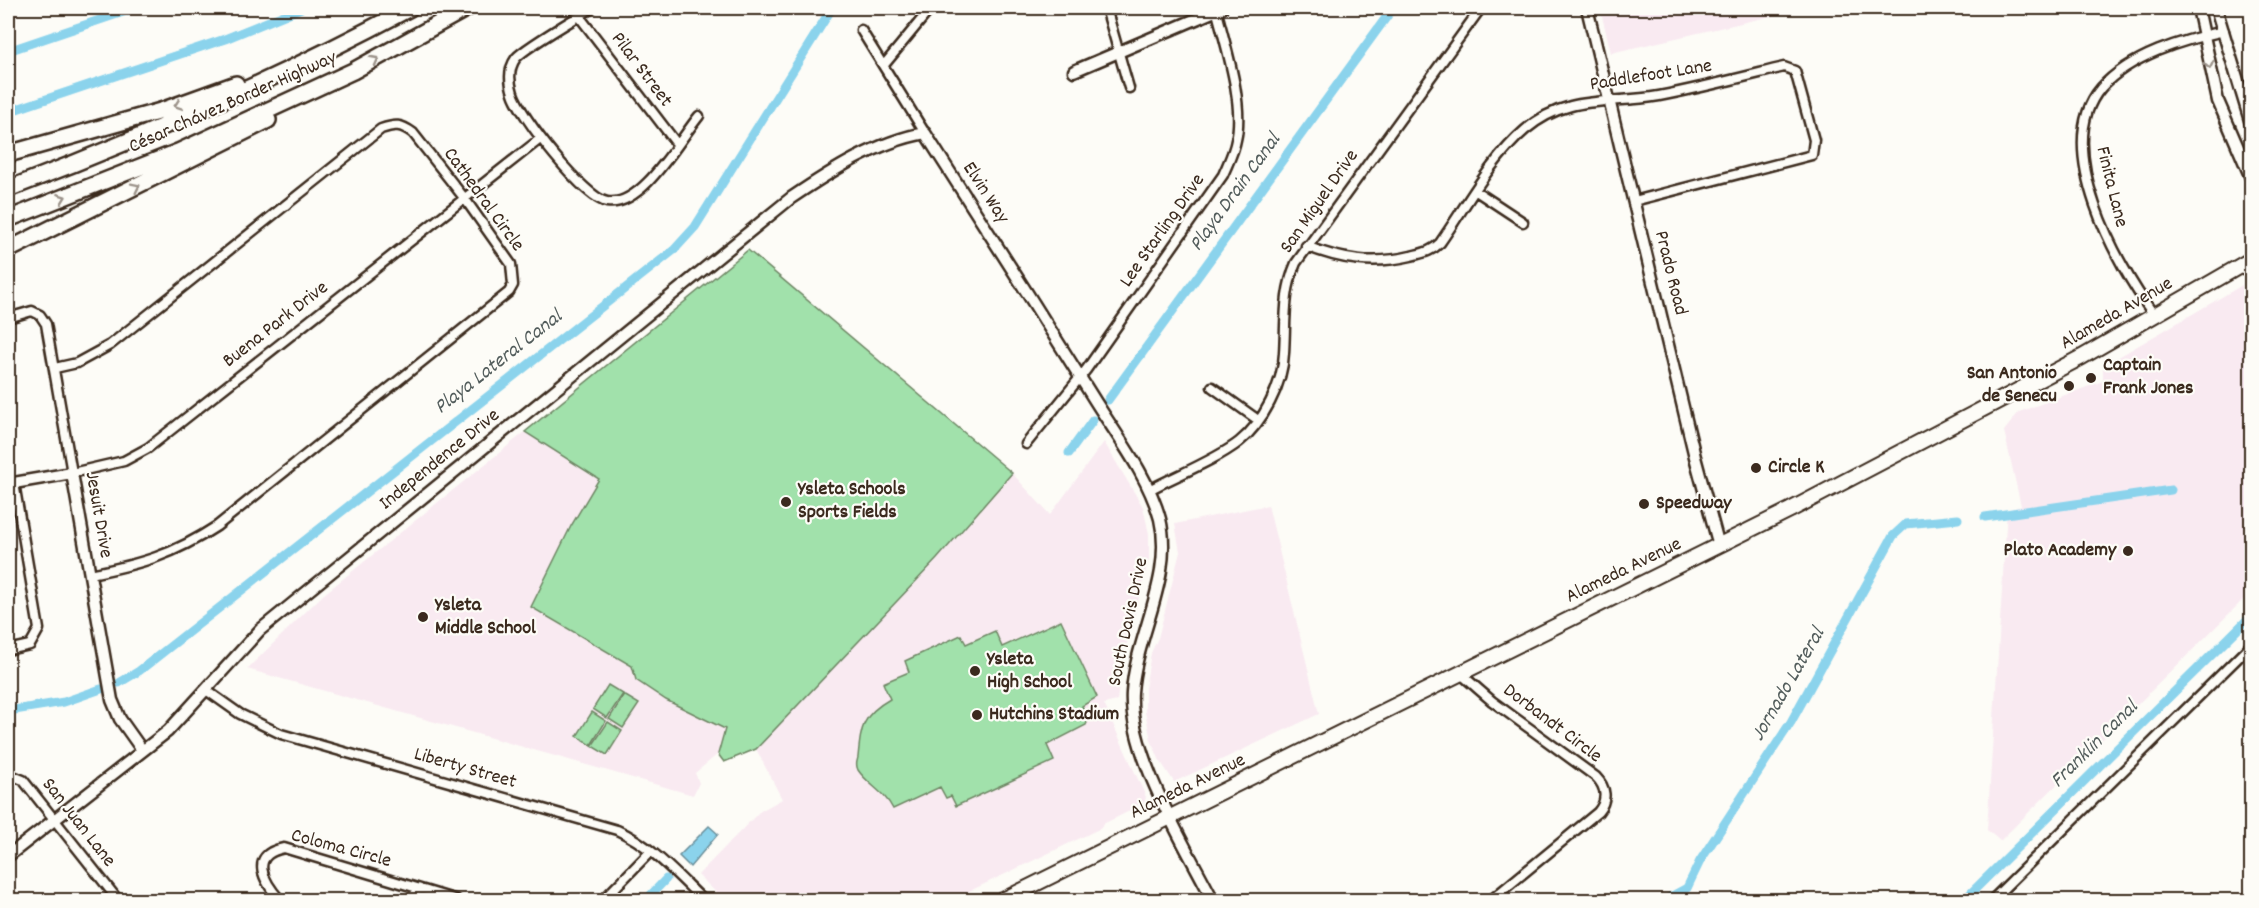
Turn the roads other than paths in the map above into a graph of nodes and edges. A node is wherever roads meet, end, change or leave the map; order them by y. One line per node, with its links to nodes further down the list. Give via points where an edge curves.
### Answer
1 (410, 8): 15 (highway, César Chávez Border Highway)
2 (467, 8): 18 (highway, César Chávez Border Highway, one-way to 2)
3 (592, 8): 11 (street)
4 (931, 8): 17 (street)
5 (1106, 8): 16 (street)
6 (1218, 8): 16 (street); 41 (street, Lee Starling Drive, via 1237,105 1237,138 1232,156 1223,175)
7 (1481, 8): 35 (street, San Miguel Drive)
8 (1587, 8): 21 (street, Prado Road)
9 (2198, 8): 14 (street)
10 (2216, 8): 13 (street)
11 (579, 16): 25 (street, via 516,58 509,75 513,95); 26 (street, Pilar Street)
12 (861, 30): 17 (street, Elvin Way)
13 (2224, 31): 14 (street, Finita Lane); 23 (street)
14 (2203, 35): 28 (street, one-way to 28, via 2218,101); 38 (street, Finita Lane, via 2166,46 2121,72 2100,90 2085,121 2084,152 2105,236)
15 (351, 39): 27 (highway, one-way to 27, via 161,111); 29 (highway, César Chávez Border Highway, via 194,114)
16 (1118, 54): 19 (street); 20 (street)
17 (884, 65): 24 (street, Elvin Way)
18 (354, 71): 33 (highway, César Chávez Border Highway, one-way to 18, via 168,156); 36 (highway, one-way to 18, via 199,157)
19 (1074, 71)
20 (1129, 88)
21 (1609, 99): 30 (street, Paddlefoot Lane, via 1564,108 1527,129); 32 (street, Prado Road); 32 (street, Paddlefoot Lane, via 1660,96 1784,67 1795,70 1814,140 1814,151 1808,159)
22 (699, 116): 26 (street)
23 (2252, 127)
24 (925, 133): 41 (street, Elvin Way); 53 (street, Independence Drive, via 853,160 791,198 269,622)
25 (540, 139): 26 (street, via 587,191 606,202 627,200 659,172); 31 (street, Buena Park Drive)
26 (676, 144)
27 (8, 154)
28 (2252, 180)
29 (8, 189)
30 (1476, 191): 34 (street); 35 (street, Paddlefoot Lane, via 1440,243 1429,251 1386,260 1355,261)
31 (465, 199): 40 (street, Cathedral Circle, via 413,134 403,126 381,129 110,345 77,363); 45 (street, Buena Park Drive, via 148,448 124,461); 49 (street, Cathedral Circle, via 511,264 514,277 509,292 218,526 148,562)
32 (1634, 201): 48 (street, Prado Road)
33 (8, 219)
34 (1523, 222)
35 (1306, 246): 43 (street, San Miguel Drive, via 1292,272 1285,299 1280,377)
36 (8, 250)
37 (2252, 259): 38 (main road, Alameda Avenue)
38 (2154, 315): 48 (main road, Alameda Avenue, via 2082,357)
39 (8, 318): 40 (street, Jesuit Drive, via 32,311 43,318)
40 (55, 368): 45 (street, Jesuit Drive)
41 (1080, 376): 44 (street, Lee Starling Drive); 47 (street, South Davis Drive)
42 (1212, 387): 43 (street)
43 (1258, 420): 47 (street, San Miguel Drive, via 1238,443)
44 (1026, 444)
45 (72, 473): 46 (street, Buena Park Drive); 49 (street, Jesuit Drive)
46 (11, 483): 51 (street, via 39,628 30,645)
47 (1149, 490): 56 (street, South Davis Drive, via 1160,521 1162,559 1134,672 1132,706 1137,740)
48 (1719, 546): 52 (main road, Alameda Avenue)
49 (90, 574): 54 (street, Jesuit Drive, via 112,700)
50 (2252, 644): 70 (street)
51 (8, 650)
52 (1461, 674): 56 (main road, Alameda Avenue); 69 (street, Dorbandt Circle, via 1596,777 1605,792 1598,812)
53 (206, 690): 54 (street, Independence Drive, via 168,731); 58 (street, Liberty Street, via 240,714 281,734 617,830)
54 (142, 750): 57 (street, Independence Drive)
55 (8, 774): 57 (street, San Juan Lane, via 23,780)
56 (1171, 816): 67 (main road, Alameda Avenue); 68 (street, South Davis Drive)
57 (55, 820): 59 (street, Independence Drive); 61 (street, San Juan Lane)
58 (651, 851): 65 (street); 66 (street, Liberty Street)
59 (8, 856)
60 (420, 889): 62 (street, Coloma Circle, via 284,848 270,853 261,871); 63 (street); 64 (street, Coloma Circle)
61 (117, 900)
62 (280, 900)
63 (409, 900)
64 (458, 900)
65 (603, 900)
66 (703, 900)
67 (1003, 900)
68 (1213, 900)
69 (1491, 900)
70 (1992, 900)

